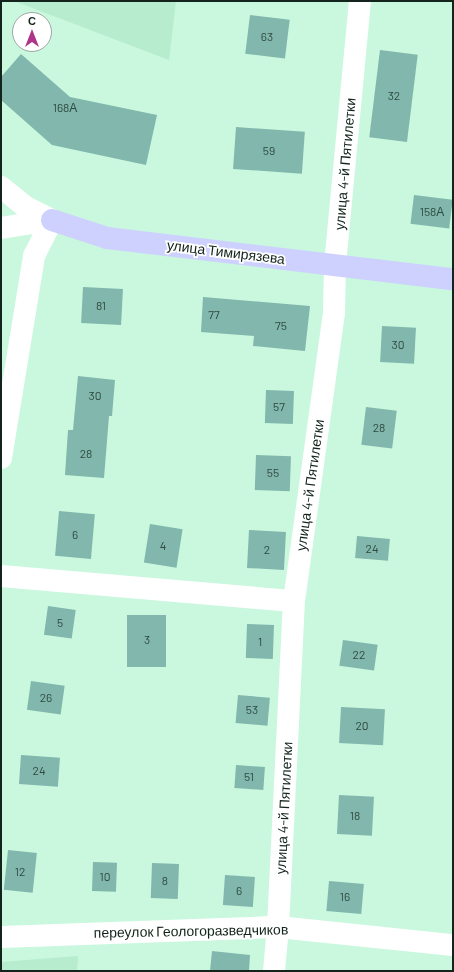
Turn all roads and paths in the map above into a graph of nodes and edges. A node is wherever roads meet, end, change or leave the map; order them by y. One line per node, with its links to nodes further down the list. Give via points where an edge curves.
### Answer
1 (360, 1): 5 (street, улица 4-й Пятилетки)
2 (1, 187): 3 (street, via 26,207)
3 (52, 220): 4 (street, улица Тимирязева); 5 (main road, улица Тимирязева, via 107,238); 7 (street, via 34,256)
4 (1, 228)
5 (335, 265): 6 (main road, улица Тимирязева); 9 (street, улица 4-й Пятилетки, via 334,313)
6 (453, 279)
7 (1, 458)
8 (1, 576): 9 (street)
9 (294, 601): 10 (street, улица 4-й Пятилетки)
10 (278, 927): 11 (street, переулок Геологоразведчиков); 12 (street, переулок Геологоразведчиков); 13 (street, улица 4-й Пятилетки)
11 (1, 937)
12 (453, 945)
13 (274, 971)

